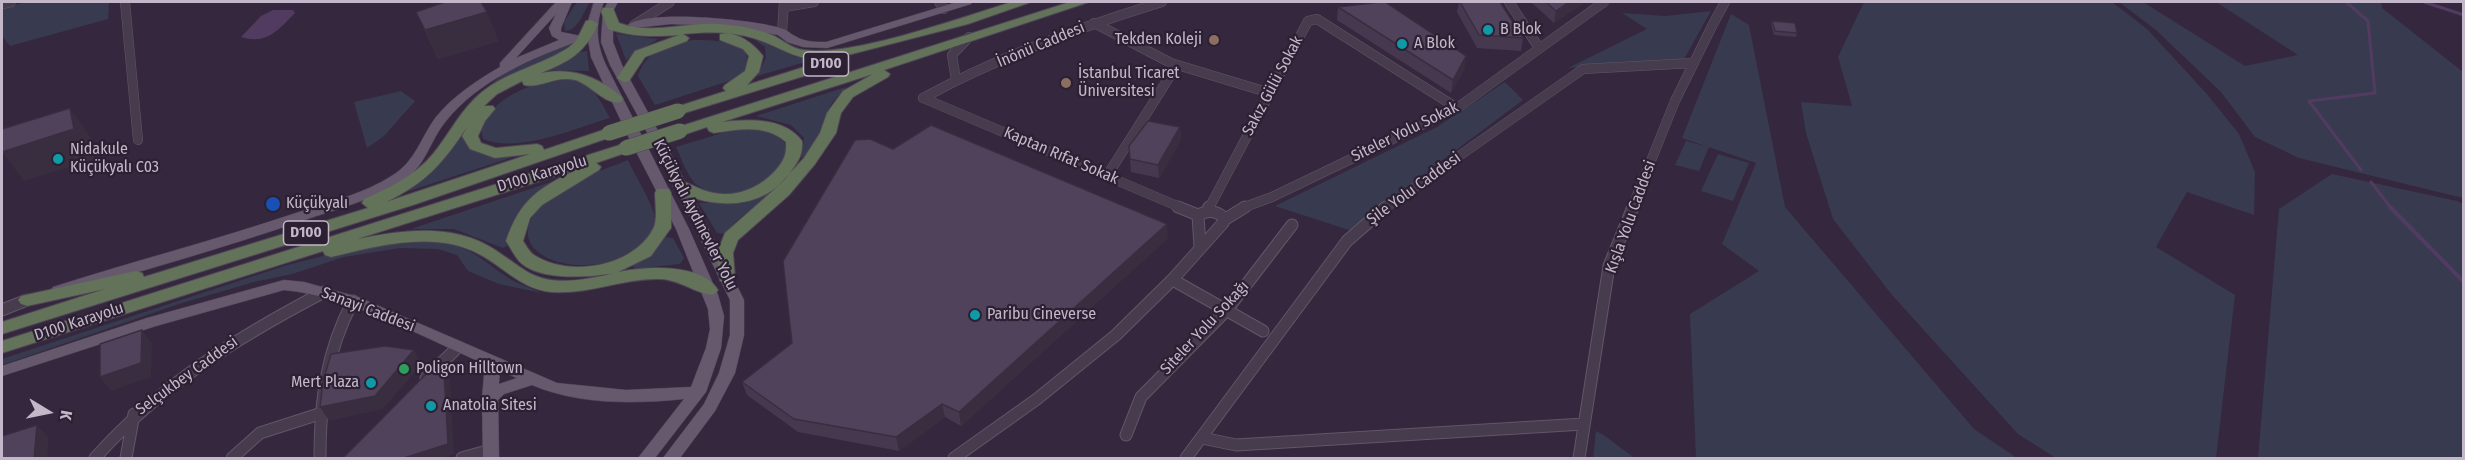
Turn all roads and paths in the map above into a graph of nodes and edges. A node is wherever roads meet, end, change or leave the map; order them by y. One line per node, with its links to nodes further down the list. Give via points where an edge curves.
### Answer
1 (11, 2): 15 (street)
2 (125, 2): 40 (street)
3 (561, 2): 30 (main road)
4 (567, 2): 30 (main road, via 556,34 577,38)
5 (814, 2): 16 (street)
6 (967, 2): 18 (main road)
7 (1024, 2): 20 (highway, D100 Karayolu / D100)
8 (1082, 2): 19 (highway, D100 Karayolu / D100)
9 (1096, 2): 19 (highway)
10 (1162, 2): 22 (street, İnönü Caddesi)
11 (1509, 2): 27 (street)
12 (1604, 2): 27 (street, Siteler Yolu Sokak)
13 (1725, 2): 28 (street, Kışla Yolu Caddesi)
14 (668, 3): 21 (street, via 664,11); 24 (street)
15 (2, 4)
16 (784, 4): 25 (street)
17 (607, 5): 20 (highway, via 613,26 628,33 736,30 808,55 856,49); 23 (main road); 31 (main road, Küçükyalı Aydınevler Yolu, via 608,42)
18 (942, 5): 25 (main road, via 827,45 806,44)
19 (1056, 9): 26 (highway, D100 Karayolu / D100)
20 (973, 18): 37 (highway, D100 Karayolu / D100)
21 (671, 19): 24 (main road); 25 (main road, via 733,22)
22 (1094, 23): 29 (street); 32 (street, İnönü Caddesi)
23 (591, 24): 35 (main road, Küçükyalı Aydınevler Yolu, via 593,47); 49 (highway, via 581,44 571,52 490,93 471,110 434,163 416,178 387,195)
24 (634, 25)
25 (782, 32)
26 (969, 38): 32 (street, via 952,55); 38 (highway, D100 Karayolu / D100); 51 (highway, via 874,77 848,94 810,161 731,237 725,253)
27 (1539, 48): 36 (street, Siteler Yolu Sokak)
28 (1694, 63): 72 (street, Kışla Yolu Caddesi, via 1675,101 1610,266); 74 (street, Şile Yolu Caddesi, via 1583,69 1388,205 1347,241)
29 (1177, 65): 33 (street); 42 (street)
30 (494, 75): 56 (main road, via 441,119 412,166 383,186 296,218)
31 (624, 78): 37 (highway, via 640,54 678,39 727,38 748,46 756,56 756,67 747,79); 43 (main road, Küçükyalı Aydınevler Yolu)
32 (956, 80): 34 (street, İnönü Caddesi)
33 (1270, 93): 36 (street, Sakız Gülü Sokak, via 1308,21 1317,19); 45 (street, Sakız Gülü Sokak)
34 (923, 98): 42 (street, Kaptan Rıfat Sokak)
35 (616, 99): 39 (highway, via 584,77 537,79 488,109 472,127 470,136 471,142 482,150 506,153); 44 (main road, Küçükyalı Aydınevler Yolu)
36 (1457, 108): 46 (street, Siteler Yolu Sokak, via 1244,207)
37 (678, 111): 39 (highway, D100 Karayolu / D100, bridge)
38 (680, 131): 41 (highway, D100 Karayolu / D100, bridge); 43 (highway, via 766,126 787,133 796,147 790,163 774,181 749,196 709,199)
39 (609, 133): 49 (highway, D100 Karayolu / D100)
40 (138, 140)
41 (626, 148): 44 (highway, via 530,207 518,223 515,236 524,256 541,267 561,272 595,272 623,264 647,249 663,230 667,208); 52 (highway, D100 Karayolu / D100)
42 (1107, 177): 45 (street, Kaptan Rıfat Sokak)
43 (681, 186): 51 (main road, Küçükyalı Aydınevler Yolu)
44 (663, 194): 54 (main road, Küçükyalı Aydınevler Yolu, via 687,235)
45 (1202, 217): 46 (street, via 1212,229); 46 (street, via 1220,213); 48 (street)
46 (1222, 223): 48 (street, Siteler Yolu Sokak)
47 (1292, 225): 59 (street, Siteler Yolu Sokağı)
48 (1200, 247): 53 (street)
49 (254, 248): 50 (highway, D100 Karayolu / D100)
50 (222, 258): 56 (highway); 60 (highway, D100 Karayolu / D100)
51 (726, 277): 82 (main road, Küçükyalı Aydınevler Yolu, via 737,300 738,335 727,373 710,407)
52 (213, 278): 54 (highway, via 348,247 429,236 483,249 512,272 550,285 579,286 656,271 685,276); 63 (highway, D100 Karayolu / D100)
53 (1173, 280): 59 (street); 83 (street, via 1069,374)
54 (709, 290): 68 (main road, Küçükyalı Aydınevler Yolu, via 717,327)
55 (324, 292): 57 (main road, Sanayi Caddesi); 65 (main road, Sanayi Caddesi, via 284,285 152,322); 70 (street, Selçukbey Caddesi, via 224,345)
56 (27, 300): 58 (street)
57 (353, 301): 62 (main road, Sanayi Caddesi); 71 (street, via 334,336)
58 (2, 310)
59 (1226, 311): 61 (street); 73 (street, Siteler Yolu Sokağı, via 1141,397)
60 (2, 328)
61 (1263, 331)
62 (458, 347): 64 (main road, Sanayi Caddesi); 67 (street)
63 (2, 348)
64 (493, 360): 66 (main road, Sanayi Caddesi); 69 (main road)
65 (2, 371)
66 (532, 380): 68 (main road, Sanayi Caddesi, via 588,395); 69 (main road, via 500,390)
67 (418, 387)
68 (698, 392): 81 (main road, Küçükyalı Aydınevler Yolu)
69 (490, 398): 75 (main road)
70 (134, 414): 76 (street, Selçukbey Caddesi); 77 (street)
71 (319, 414): 78 (street, via 260,433); 79 (street)
72 (1584, 424): 74 (street, via 1236,445); 85 (street, Kışla Yolu Caddesi)
73 (1126, 435)
74 (1202, 438): 84 (street, Şile Yolu Caddesi)
75 (491, 454): 80 (street)
76 (95, 459)
77 (126, 459)
78 (232, 459)
79 (320, 459)
80 (462, 459)
81 (646, 459)
82 (671, 459)
83 (954, 459)
84 (1186, 459)
85 (1579, 459)

